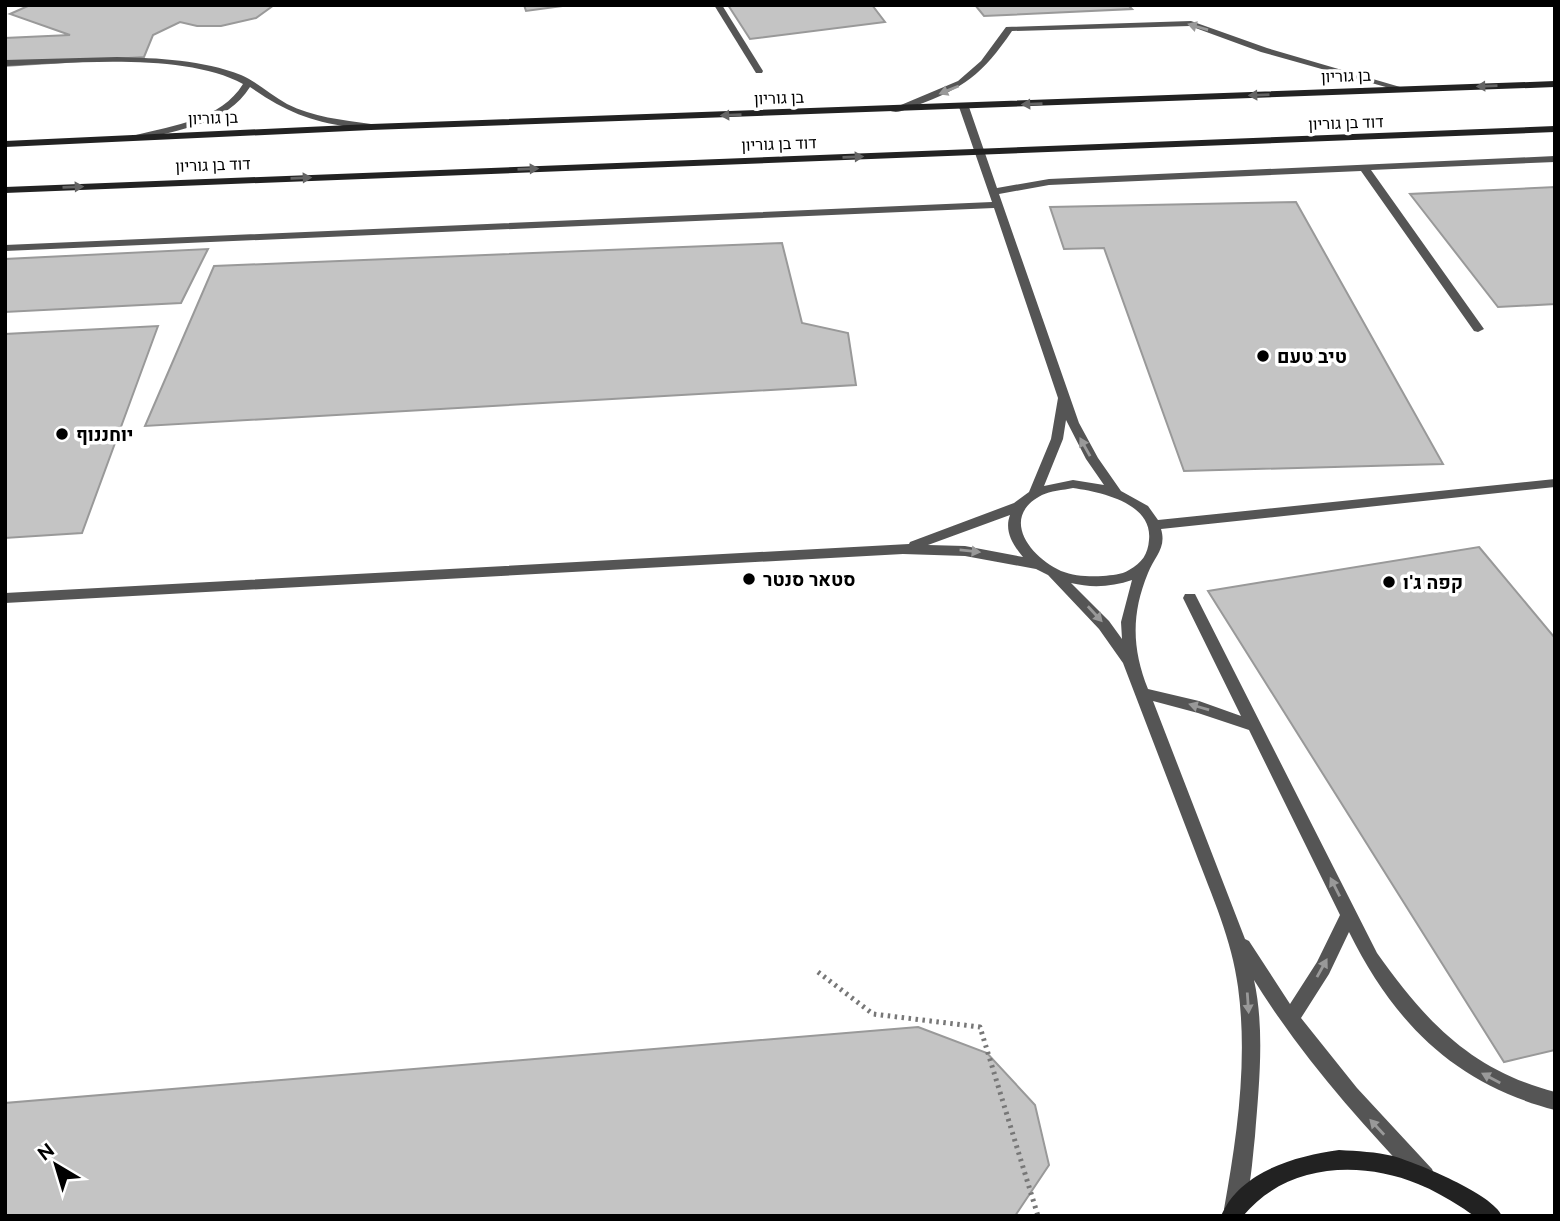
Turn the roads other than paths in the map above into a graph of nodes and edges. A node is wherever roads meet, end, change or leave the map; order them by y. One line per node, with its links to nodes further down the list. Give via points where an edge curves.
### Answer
1 (718, 5): 3 (street)
2 (5, 63): 4 (street, via 146,58 232,74)
3 (760, 71)
4 (248, 83): 9 (street, via 312,118); 11 (street, via 231,104 205,118)
5 (1555, 84): 6 (main road, בן גוריון, one-way to 6)
6 (1403, 89): 7 (main road, בן גוריון, one-way to 7); 8 (street, one-way to 8, via 1264,50 1191,23 1009,29 979,71 957,87)
7 (964, 107): 8 (main road, בן גוריון); 13 (street)
8 (894, 110): 9 (main road, בן גוריון, one-way to 9)
9 (371, 127): 11 (main road, בן גוריון)
10 (1555, 129): 13 (main road, דוד בן גוריון)
11 (139, 137): 12 (main road, בן גוריון)
12 (5, 144)
13 (980, 152): 16 (main road, דוד בן גוריון, one-way to 13); 17 (street)
14 (1555, 159): 15 (street)
15 (1364, 167): 17 (street, via 1049,182); 20 (street)
16 (5, 190)
17 (994, 192): 18 (street)
18 (998, 205): 19 (street); 21 (street)
19 (5, 248)
20 (1478, 329)
21 (1063, 398): 23 (street, one-way to 21, via 1081,440); 24 (street, via 1057,439)
22 (1555, 483): 26 (street)
23 (1115, 492): 24 (street, via 1073,484); 26 (street, via 1134,503)
24 (1035, 493): 25 (street)
25 (1020, 506): 27 (street); 28 (street, via 1013,532 1023,552)
26 (1153, 525): 29 (street, via 1155,548)
27 (903, 549): 28 (street, one-way to 28, via 965,551); 31 (street)
28 (1036, 564): 30 (street)
29 (1142, 568): 30 (street, via 1107,582); 33 (street, via 1128,622)
30 (1053, 573): 33 (street, one-way to 33, via 1104,625)
31 (5, 598)
32 (1190, 598): 35 (street)
33 (1130, 661): 34 (street)
34 (1142, 693): 35 (street, one-way to 34); 37 (street)
35 (1254, 726): 36 (street, one-way to 35)
36 (1349, 914): 38 (street, one-way to 36, via 1323,968); 39 (street, one-way to 36, via 1530,1097 1489,1078 1443,1046 1385,980)
37 (1236, 936): 38 (street); 41 (street, one-way to 41, via 1247,987 1251,1040 1247,1122)
38 (1290, 1020): 40 (street, one-way to 38, via 1360,1108)
39 (1555, 1101)
40 (1425, 1175): 41 (main road, via 1376,1161 1327,1159 1274,1176 1252,1191); 42 (main road)
41 (1232, 1214)
42 (1492, 1216)

